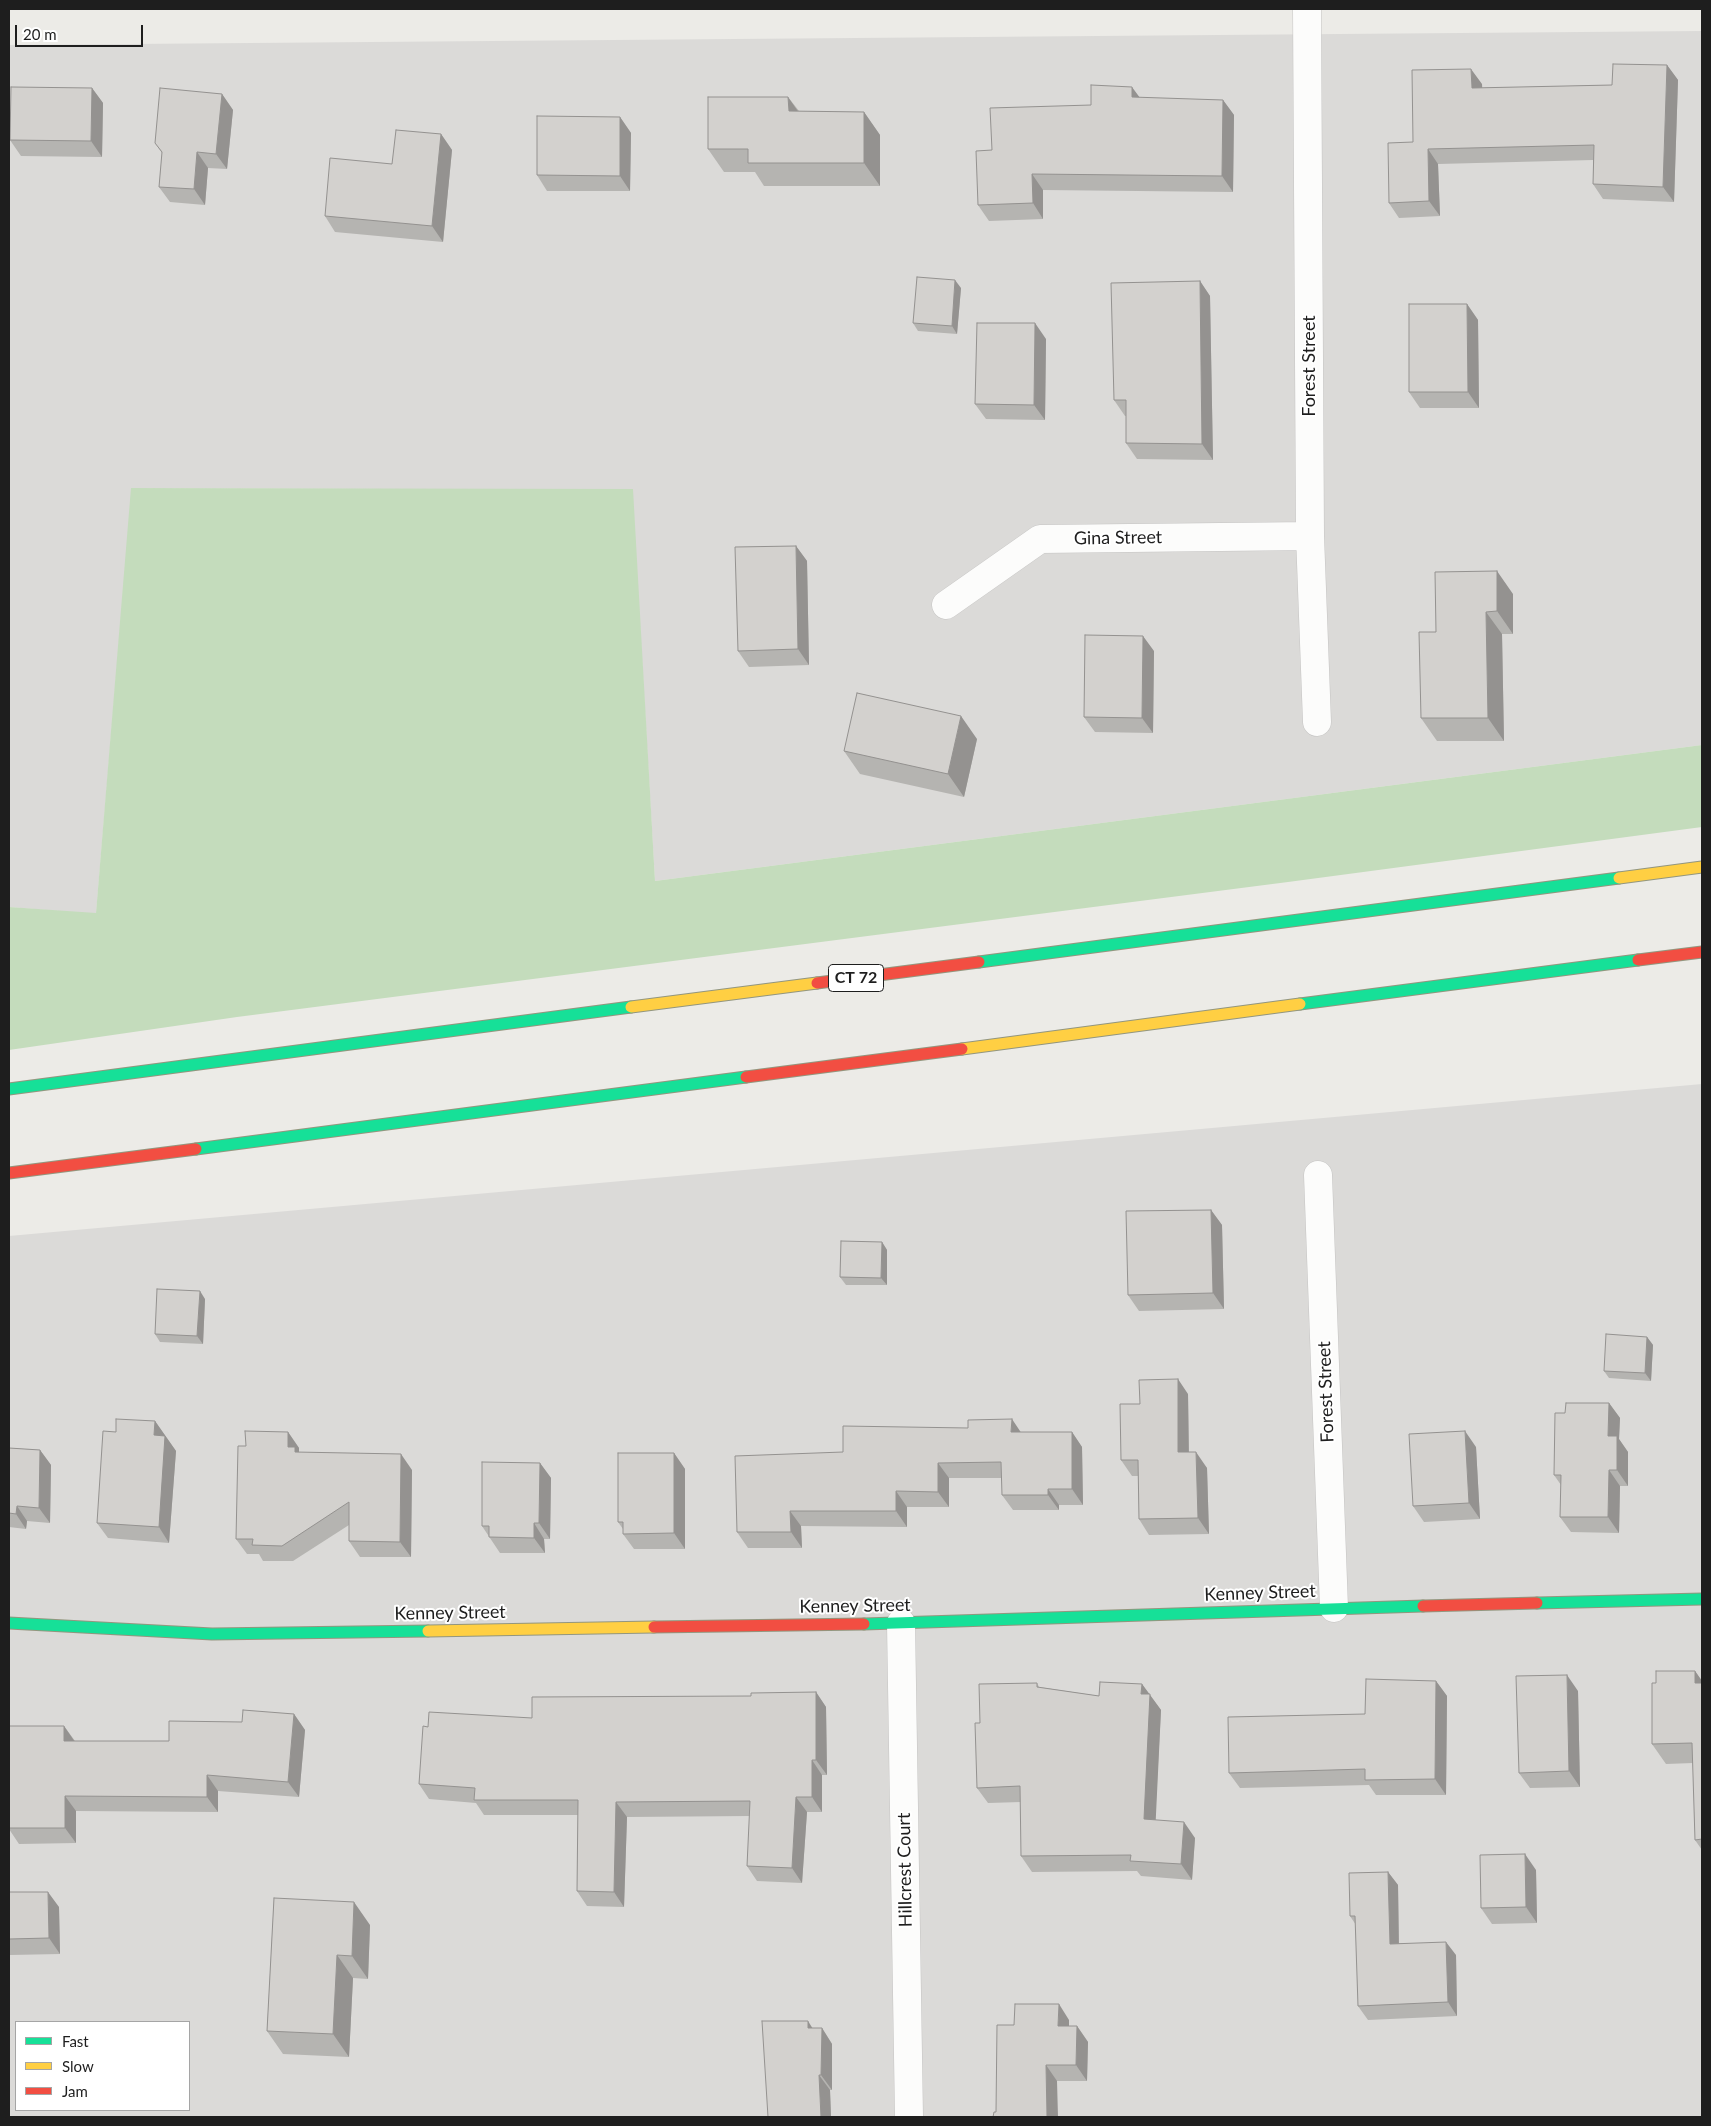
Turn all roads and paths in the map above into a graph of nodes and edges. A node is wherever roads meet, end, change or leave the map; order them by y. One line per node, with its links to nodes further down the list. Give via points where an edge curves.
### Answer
1 (1307, 9): 2 (street, Forest Street)
2 (1310, 536): 3 (street, Gina Street, via 1040,539); 4 (street, Forest Street)
3 (946, 605)
4 (1317, 722)
5 (1702, 867): 7 (main road, CT 72)
6 (1702, 952): 8 (main road)
7 (9, 1089)
8 (9, 1174)
9 (1318, 1175): 11 (street, Forest Street)
10 (1702, 1599): 11 (main road, Kenney Street)
11 (1334, 1608): 13 (main road, Kenney Street)
12 (9, 1623): 13 (main road, Kenney Street, via 212,1634)
13 (901, 1623): 14 (street, Hillcrest Court)
14 (909, 2117)

